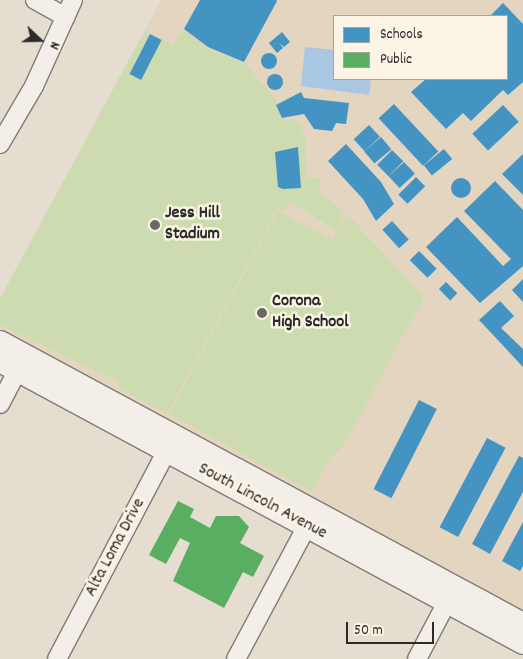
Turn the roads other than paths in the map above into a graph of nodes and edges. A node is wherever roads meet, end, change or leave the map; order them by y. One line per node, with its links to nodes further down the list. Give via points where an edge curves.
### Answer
1 (35, 0): 3 (street)
2 (73, 0): 3 (street)
3 (66, 17): 4 (street, via 34,86)
4 (0, 144)
5 (0, 342): 6 (main road, South Lincoln Avenue)
6 (14, 362): 7 (street); 8 (main road, South Lincoln Avenue)
7 (0, 404)
8 (171, 443): 9 (main road, South Lincoln Avenue); 11 (main road, South Lincoln Avenue); 13 (street, Alta Loma Drive)
9 (307, 526): 10 (main road, South Lincoln Avenue); 14 (street)
10 (447, 602): 12 (main road, South Lincoln Avenue); 15 (street)
11 (523, 624)
12 (523, 643)
13 (57, 659)
14 (236, 659)
15 (417, 659)

